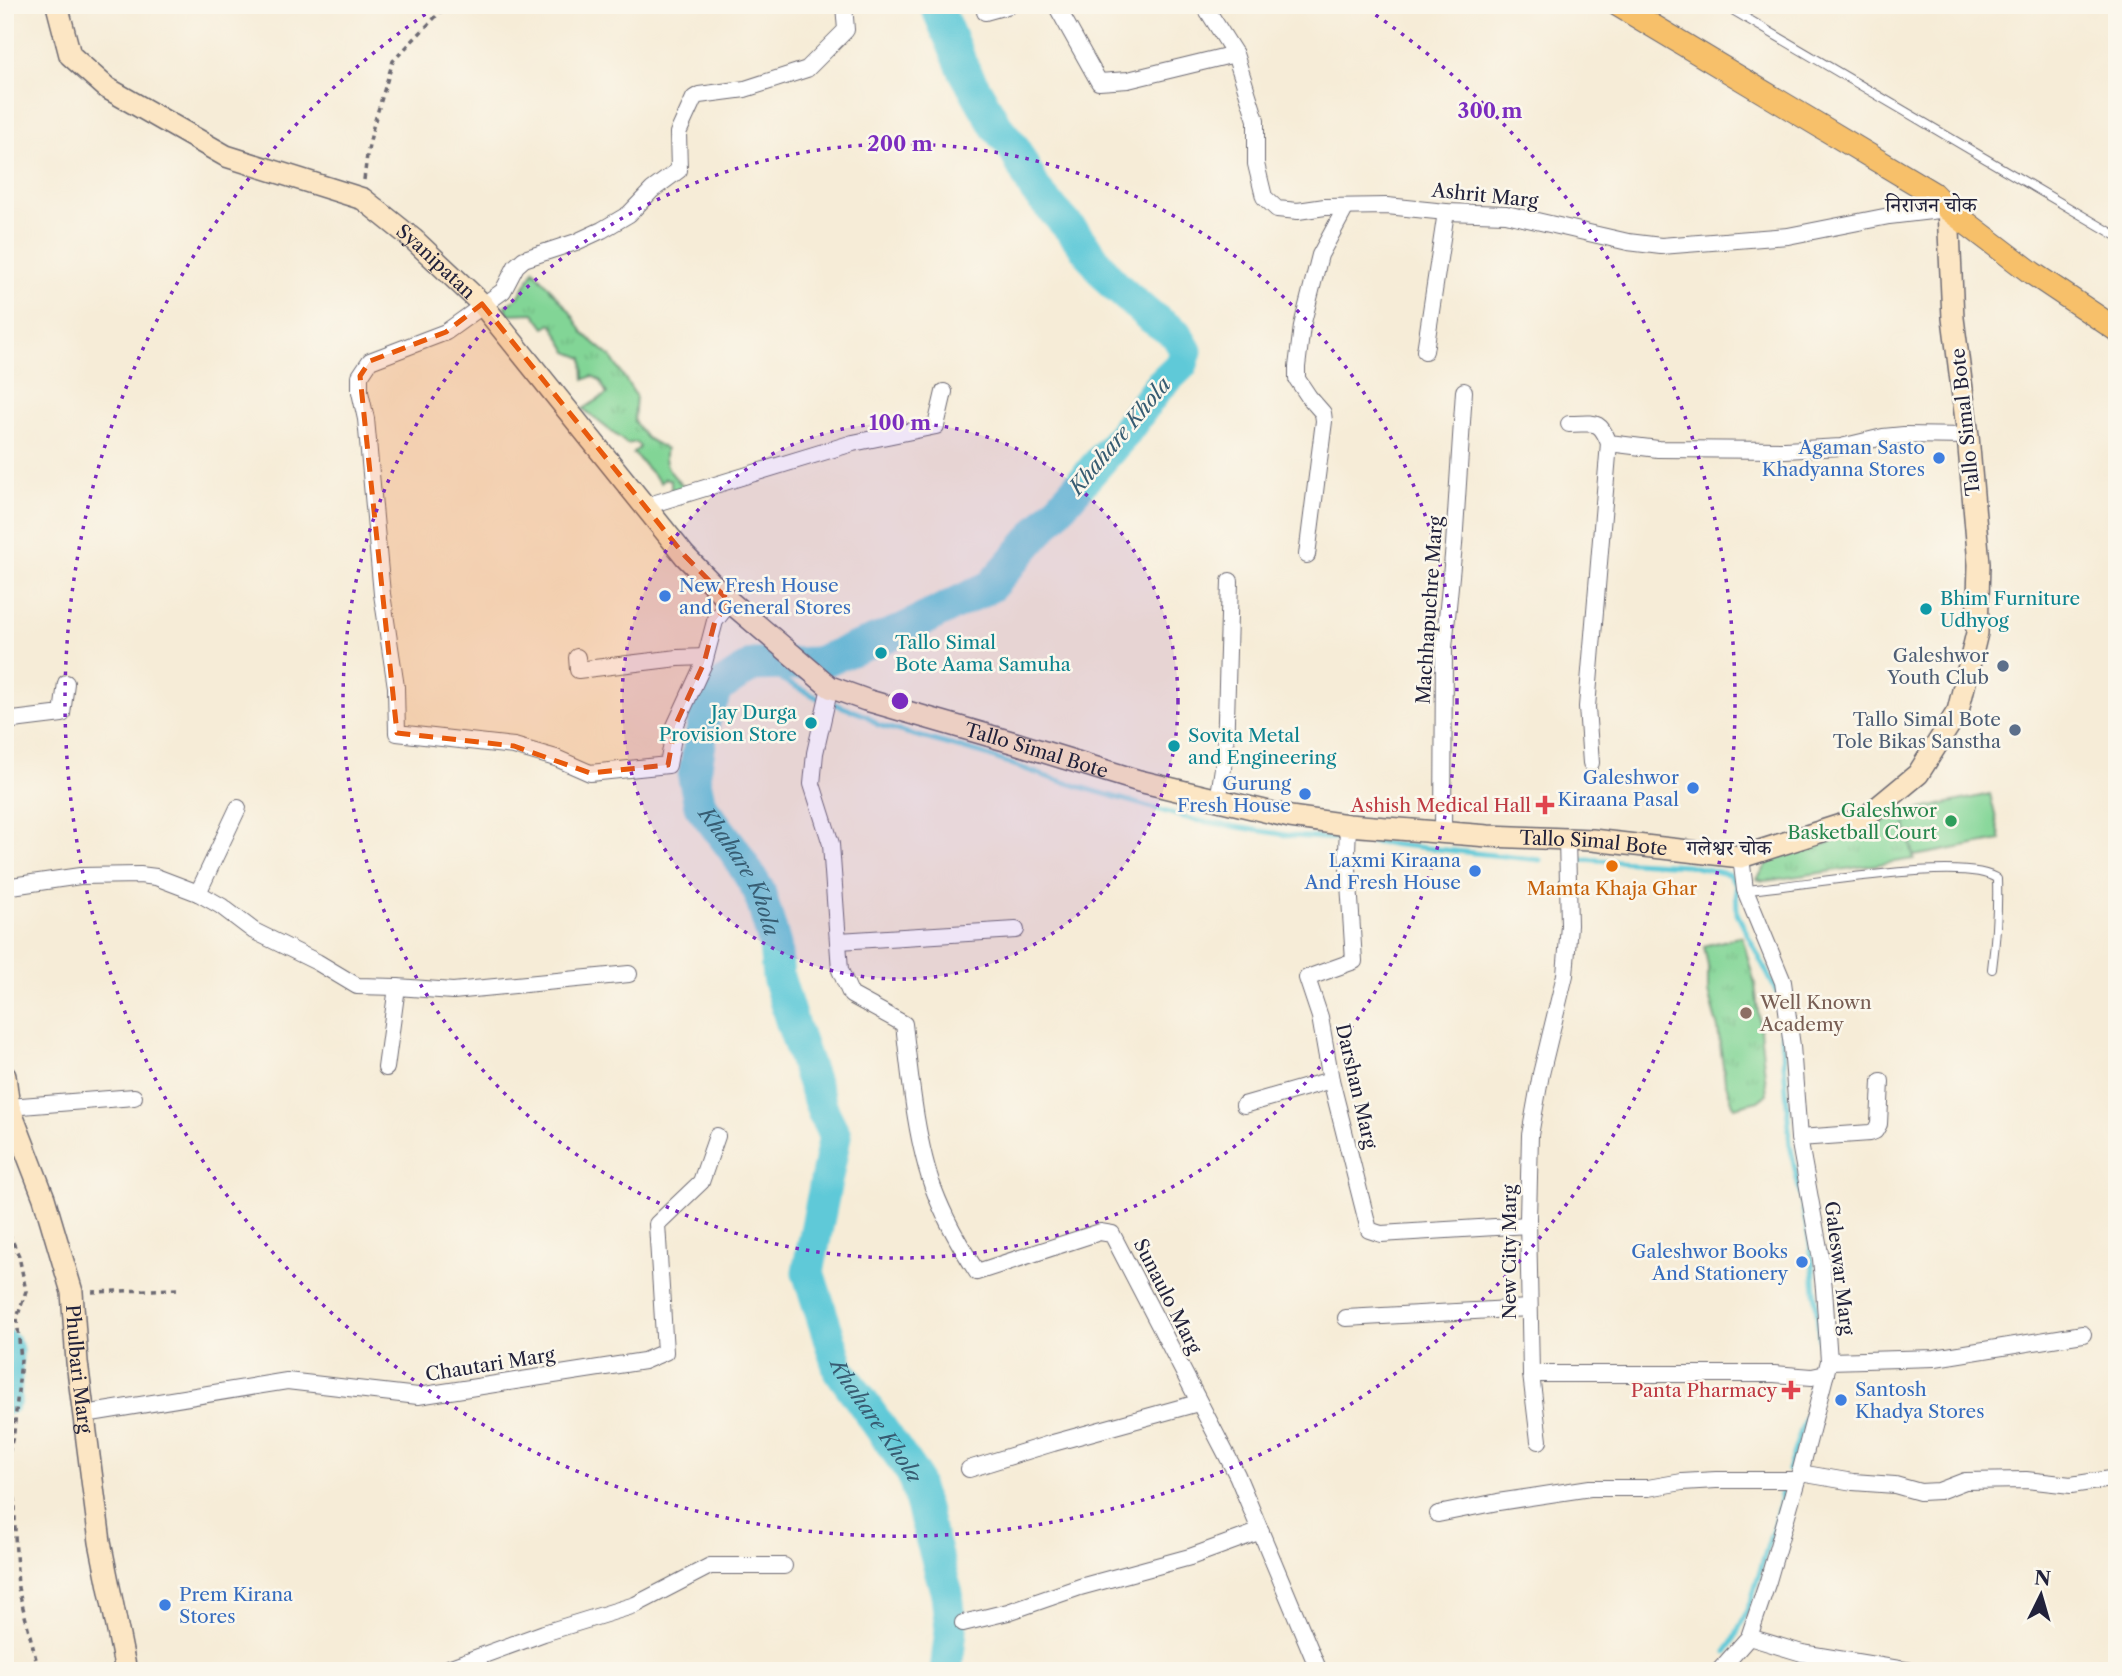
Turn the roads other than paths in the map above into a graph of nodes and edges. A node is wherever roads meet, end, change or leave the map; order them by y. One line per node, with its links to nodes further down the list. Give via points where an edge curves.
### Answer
1 (57, 5): 14 (main road, Syanipatan, via 70,55 107,88 226,156 363,199)
2 (844, 5): 14 (street, via 846,30 807,69 745,89 694,98 678,133 678,170 629,214 602,230 524,259 503,291)
3 (1010, 5): 8 (street)
4 (1056, 5): 9 (street, via 1099,82)
5 (1203, 5): 9 (street, Ashrit Marg)
6 (1618, 5): 11 (main road, via 1932,193)
7 (1724, 5): 13 (lane)
8 (985, 12)
9 (1235, 54): 10 (street, Ashrit Marg, via 1256,120 1256,164 1264,197 1278,209)
10 (1346, 207): 12 (street, Ashrit Marg); 23 (street, via 1320,255 1297,368 1297,379 1324,421)
11 (1948, 209): 12 (street, Ashrit Marg, via 1788,236 1661,246 1506,214); 15 (main road); 20 (main road, Tallo Simal Bote, via 1953,318)
12 (1446, 212): 16 (street)
13 (2117, 236)
14 (482, 304): 22 (main road, Syanipatan); 28 (street, via 446,332 370,361 360,376 380,580 394,663 397,733 514,746 590,773 668,765 675,726)
15 (2117, 330)
16 (1425, 351)
17 (1464, 391): 36 (street, Machhapuchre Marg, via 1444,648)
18 (944, 392): 22 (street, via 936,426 853,443)
19 (1569, 424): 21 (street, via 1603,427)
20 (1968, 436): 21 (street, via 1904,435 1841,447 1784,450 1658,449); 38 (main road, Tallo Simal Bote, via 1979,564 1977,633 1958,711 1918,774 1866,817)
21 (1609, 443): 32 (street, via 1587,707)
22 (646, 506): 25 (main road, Syanipatan, via 685,556)
23 (1307, 555)
24 (1230, 581): 33 (street, via 1225,754)
25 (730, 602): 26 (main road, Syanipatan); 28 (street, via 715,621)
26 (751, 621): 29 (main road, Tallo Simal Bote)
27 (577, 657): 28 (street, via 578,670)
28 (705, 657)
29 (823, 680): 33 (main road, Tallo Simal Bote, via 866,700); 43 (street, Sunaulo Marg, via 812,784 831,844)
30 (66, 683): 31 (street, via 62,714)
31 (5, 721)
32 (1591, 762)
33 (1218, 802): 35 (main road, Tallo Simal Bote)
34 (238, 808): 41 (street)
35 (1348, 825): 36 (main road, Tallo Simal Bote); 49 (street, Darshan Marg, via 1354,961 1307,978 1320,1017)
36 (1443, 833): 37 (main road, Tallo Simal Bote)
37 (1567, 839): 38 (main road, Tallo Simal Bote); 56 (street, New City Marg, via 1565,975 1530,1135)
38 (1741, 858): 40 (street, Galeswar Marg)
39 (5, 887): 41 (street, via 80,876 139,875)
40 (1745, 890): 44 (lane, via 1876,874 1990,873 1997,879 1998,928); 55 (street, Galeswar Marg, via 1783,982)
41 (198, 893): 46 (street, via 254,931 356,986)
42 (1016, 930): 43 (street)
43 (839, 941): 62 (street, Sunaulo Marg, via 840,970 851,995 904,1024 931,1179 958,1244 977,1272 1100,1232 1112,1234)
44 (1992, 969)
45 (629, 974): 46 (street, via 453,991)
46 (397, 986): 47 (street)
47 (386, 1068)
48 (5, 1076): 53 (main road, Phulbari Marg)
49 (1331, 1080): 52 (street); 56 (street, Darshan Marg, via 1369,1230 1381,1234)
50 (1881, 1081): 55 (street, via 1875,1131)
51 (134, 1097): 53 (street)
52 (1244, 1105)
53 (9, 1107): 63 (main road, Phulbari Marg, via 44,1198 72,1292)
54 (717, 1136): 63 (street, Chautari Marg, via 701,1182 657,1224 665,1352 644,1361 418,1396 287,1381)
55 (1799, 1138): 60 (street, Galeswar Marg, via 1821,1259)
56 (1528, 1224): 57 (street, New City Marg)
57 (1529, 1308): 58 (street); 61 (street, New City Marg)
58 (1346, 1318)
59 (2083, 1334): 60 (street, via 1935,1358)
60 (1827, 1367): 61 (street, via 1812,1377); 66 (street, Galeswar Marg)
61 (1531, 1374): 64 (street, New City Marg)
62 (1198, 1403): 65 (street); 69 (street, Sunaulo Marg)
63 (85, 1414): 75 (main road, Phulbari Marg, via 100,1542)
64 (1539, 1440)
65 (969, 1469)
66 (1798, 1476): 67 (street, via 1895,1485 1920,1492 1939,1491 1965,1481 2071,1485); 68 (street, via 1590,1488); 72 (street, Galeswar Marg)
67 (2110, 1479)
68 (1438, 1514)
69 (1261, 1531): 71 (street, via 1190,1557); 77 (street, Sunaulo Marg)
70 (784, 1566): 76 (street, via 710,1566 635,1605)
71 (964, 1623)
72 (1749, 1637): 73 (street); 78 (street, Galeswar Marg)
73 (1802, 1653): 74 (street); 79 (street)
74 (1908, 1670)
75 (127, 1671)
76 (440, 1671)
77 (1319, 1671)
78 (1719, 1671)
79 (1799, 1671)

